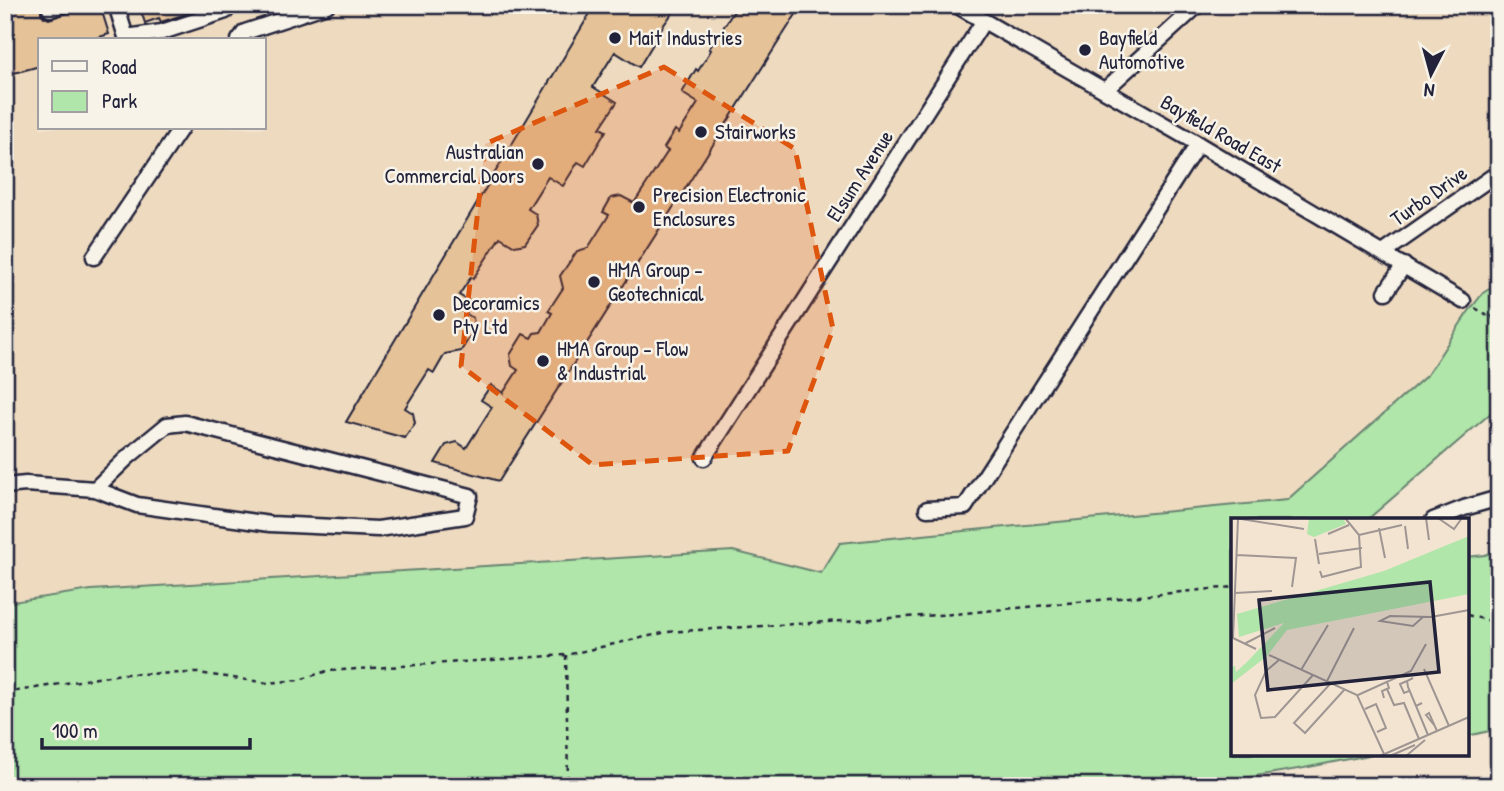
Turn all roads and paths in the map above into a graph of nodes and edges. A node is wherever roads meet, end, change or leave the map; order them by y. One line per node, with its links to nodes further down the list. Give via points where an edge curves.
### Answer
1 (116, 5): 7 (street)
2 (327, 5): 8 (street, via 245,32)
3 (956, 5): 6 (street, Bayfield Road East)
4 (1198, 5): 9 (street)
5 (226, 11): 7 (street)
6 (983, 22): 9 (street, Bayfield Road East); 21 (street, Elsum Avenue)
7 (127, 38)
8 (240, 38)
9 (1105, 90): 11 (street, Bayfield Road East)
10 (180, 130): 14 (street)
11 (1198, 144): 13 (street, Bayfield Road East); 25 (street, via 965,507)
12 (1499, 172): 13 (street, Turbo Drive)
13 (1383, 253): 15 (street, Bayfield Road East)
14 (94, 257)
15 (1404, 265): 16 (street); 17 (street, Bayfield Road East)
16 (1386, 292)
17 (1463, 301): 19 (path)
18 (1499, 312): 19 (path)
19 (1491, 317): 20 (path)
20 (1499, 322)
21 (704, 458)
22 (5, 486): 23 (street)
23 (95, 489): 23 (street, via 167,425 185,423 470,496 465,516 378,529 270,524 137,505)
24 (1499, 498): 26 (street)
25 (927, 509)
26 (1438, 518)
27 (1231, 587): 30 (path, via 954,614 667,632)
28 (1469, 616): 29 (path)
29 (1499, 623)
30 (566, 654): 31 (path, via 327,671 268,683 198,673 121,674); 32 (path)
31 (5, 693)
32 (568, 786)

